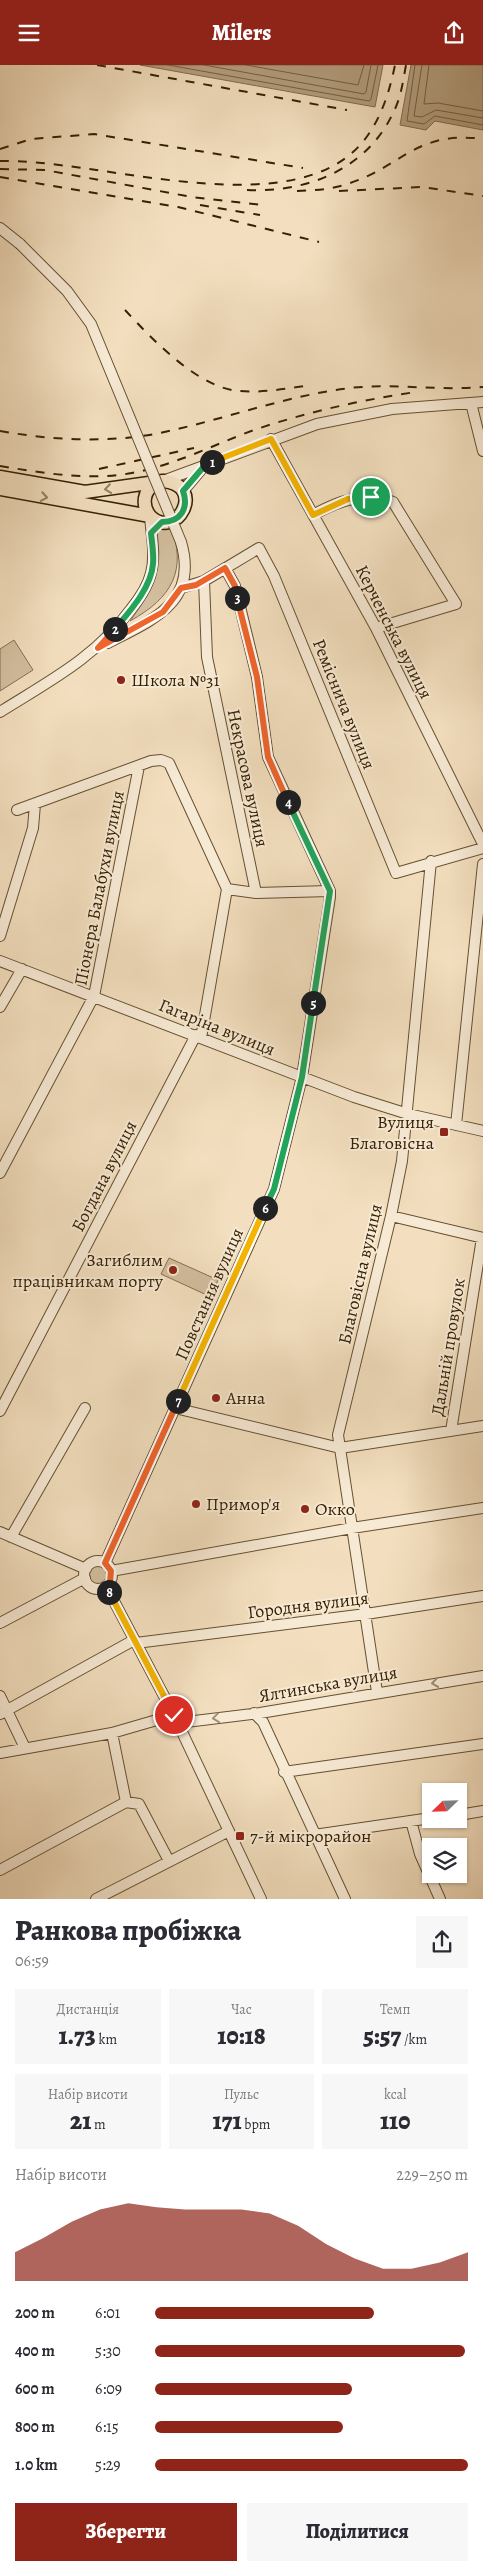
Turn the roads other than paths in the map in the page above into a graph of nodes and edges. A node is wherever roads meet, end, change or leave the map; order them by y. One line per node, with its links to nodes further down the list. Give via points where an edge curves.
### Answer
1 (0, 228): 15 (street, bridge, via 67,291 91,324)
2 (483, 402): 3 (street)
3 (471, 403): 4 (street, via 352,415); 5 (street)
4 (271, 439): 6 (street); 11 (street, Керченська вулиця)
5 (483, 451)
6 (206, 464): 8 (street); 10 (street)
7 (0, 477): 8 (main road, one-way to 7, via 85,492)
8 (160, 482): 10 (main road, via 178,485); 12 (main road, via 151,486 145,497)
9 (0, 489): 12 (main road, one-way to 12)
10 (183, 491): 13 (main road, via 186,499 184,511 175,520)
11 (313, 515): 19 (street, Керченська вулиця); 19 (street, via 359,497 383,498 392,502 456,604)
12 (150, 516): 13 (main road); 14 (street)
13 (162, 522): 14 (street)
14 (151, 533): 20 (street, via 153,564 149,579 134,606)
15 (181, 542): 18 (street, via 185,565); 20 (street, via 178,575 166,600 152,612)
16 (225, 568): 17 (street); 28 (street, Реміснича вулиця, via 259,548 274,576 396,873); 31 (street, via 235,586 257,677 270,763)
17 (204, 581): 18 (street); 32 (street, Некрасова вулиця, via 206,657)
18 (181, 588): 21 (street, via 163,612)
19 (376, 628): 26 (street, Керченська вулиця)
20 (112, 634): 21 (street)
21 (98, 648): 22 (street)
22 (0, 712)
23 (139, 766): 24 (street); 30 (street, via 161,760 169,763); 36 (street, Піонера Балабухи вулиця)
24 (35, 804): 25 (street); 33 (street, via 33,828)
25 (17, 810)
26 (483, 844)
27 (483, 848): 28 (street)
28 (431, 861): 40 (street, Благовісна вулиця)
29 (483, 864): 41 (street)
30 (228, 889): 32 (street); 38 (street, Богдана вулиця)
31 (330, 891): 32 (street); 39 (street, Повстання вулиця)
32 (256, 893)
33 (0, 936)
34 (0, 961): 35 (street, Гагаріна вулиця)
35 (22, 969): 36 (street, Гагаріна вулиця); 37 (street)
36 (94, 996): 38 (street, Гагаріна вулиця); 43 (street, Піонера Балабухи вулиця)
37 (0, 1007)
38 (198, 1037): 39 (street, Гагаріна вулиця); 48 (street, Богдана вулиця)
39 (302, 1077): 40 (street, Гагаріна вулиця); 46 (street, Повстання вулиця, via 274,1189)
40 (408, 1114): 41 (street, Гагаріна вулиця); 44 (street, Благовісна вулиця)
41 (456, 1125): 42 (street, Гагаріна вулиця)
42 (483, 1131)
43 (0, 1173)
44 (391, 1216): 45 (street); 51 (street, Благовісна вулиця, via 338,1435)
45 (482, 1238): 50 (street, Дальній провулок)
46 (175, 1407): 51 (street); 56 (street, Повстання вулиця)
47 (85, 1408): 55 (street)
48 (0, 1411)
49 (483, 1426): 50 (street)
50 (452, 1431): 51 (street)
51 (340, 1448): 53 (street, Благовісна вулиця)
52 (483, 1508): 53 (street)
53 (352, 1528): 56 (street); 60 (street, Благовісна вулиця)
54 (0, 1532): 55 (street)
55 (11, 1537): 57 (street)
56 (108, 1567): 57 (street, via 94,1561); 58 (street, via 110,1582)
57 (85, 1574): 58 (street, via 91,1586); 61 (street)
58 (106, 1586): 62 (street)
59 (483, 1596): 60 (street, Городня вулиця)
60 (366, 1614): 62 (street, Городня вулиця); 64 (street, Благовісна вулиця)
61 (0, 1623)
62 (135, 1641): 67 (street); 69 (street)
63 (483, 1676): 64 (street, Ялтинська вулиця, one-way to 64)
64 (378, 1692): 66 (street, Ялтинська вулиця)
65 (0, 1696): 67 (street)
66 (267, 1711): 68 (street, Ялтинська вулиця); 70 (street)
67 (3, 1712): 73 (street)
68 (254, 1713): 69 (street, Ялтинська вулиця, one-way to 69); 70 (street)
69 (176, 1719): 71 (street, Ялтинська вулиця); 81 (street)
70 (263, 1722): 75 (street)
71 (112, 1733): 73 (street, Ялтинська вулиця); 76 (street)
72 (483, 1743): 75 (street)
73 (25, 1748): 74 (street, Ялтинська вулиця)
74 (0, 1753)
75 (284, 1772): 82 (street)
76 (126, 1802): 83 (street, via 139,1803); 84 (street)
77 (483, 1811): 78 (street)
78 (468, 1814)
79 (422, 1820): 80 (street)
80 (411, 1821): 82 (street); 88 (street, via 420,1854)
81 (229, 1831): 83 (street); 86 (street)
82 (314, 1835): 87 (street)
83 (169, 1861): 85 (street)
84 (0, 1870)
85 (96, 1899)
86 (261, 1899)
87 (345, 1899)
88 (440, 1899)

